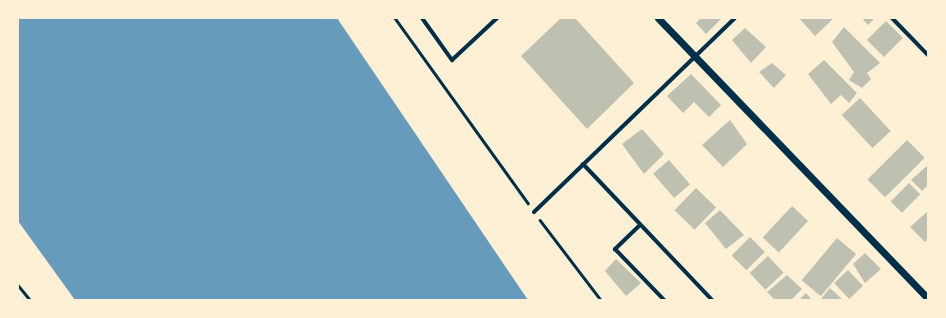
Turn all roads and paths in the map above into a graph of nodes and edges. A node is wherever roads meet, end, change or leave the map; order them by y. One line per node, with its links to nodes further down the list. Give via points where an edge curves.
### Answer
1 (396, 18): 10 (path)
2 (422, 18): 3 (street, via 452,60)
3 (497, 18)
4 (658, 18): 8 (street)
5 (735, 18): 8 (street)
6 (892, 18): 7 (street)
7 (928, 56)
8 (695, 57): 9 (street); 13 (street)
9 (583, 164): 10 (street); 11 (street)
10 (534, 212): 15 (path)
11 (640, 225): 16 (street, via 615,249); 17 (street)
12 (18, 285): 14 (path)
13 (928, 299)
14 (30, 300)
15 (601, 300)
16 (664, 300)
17 (712, 300)

